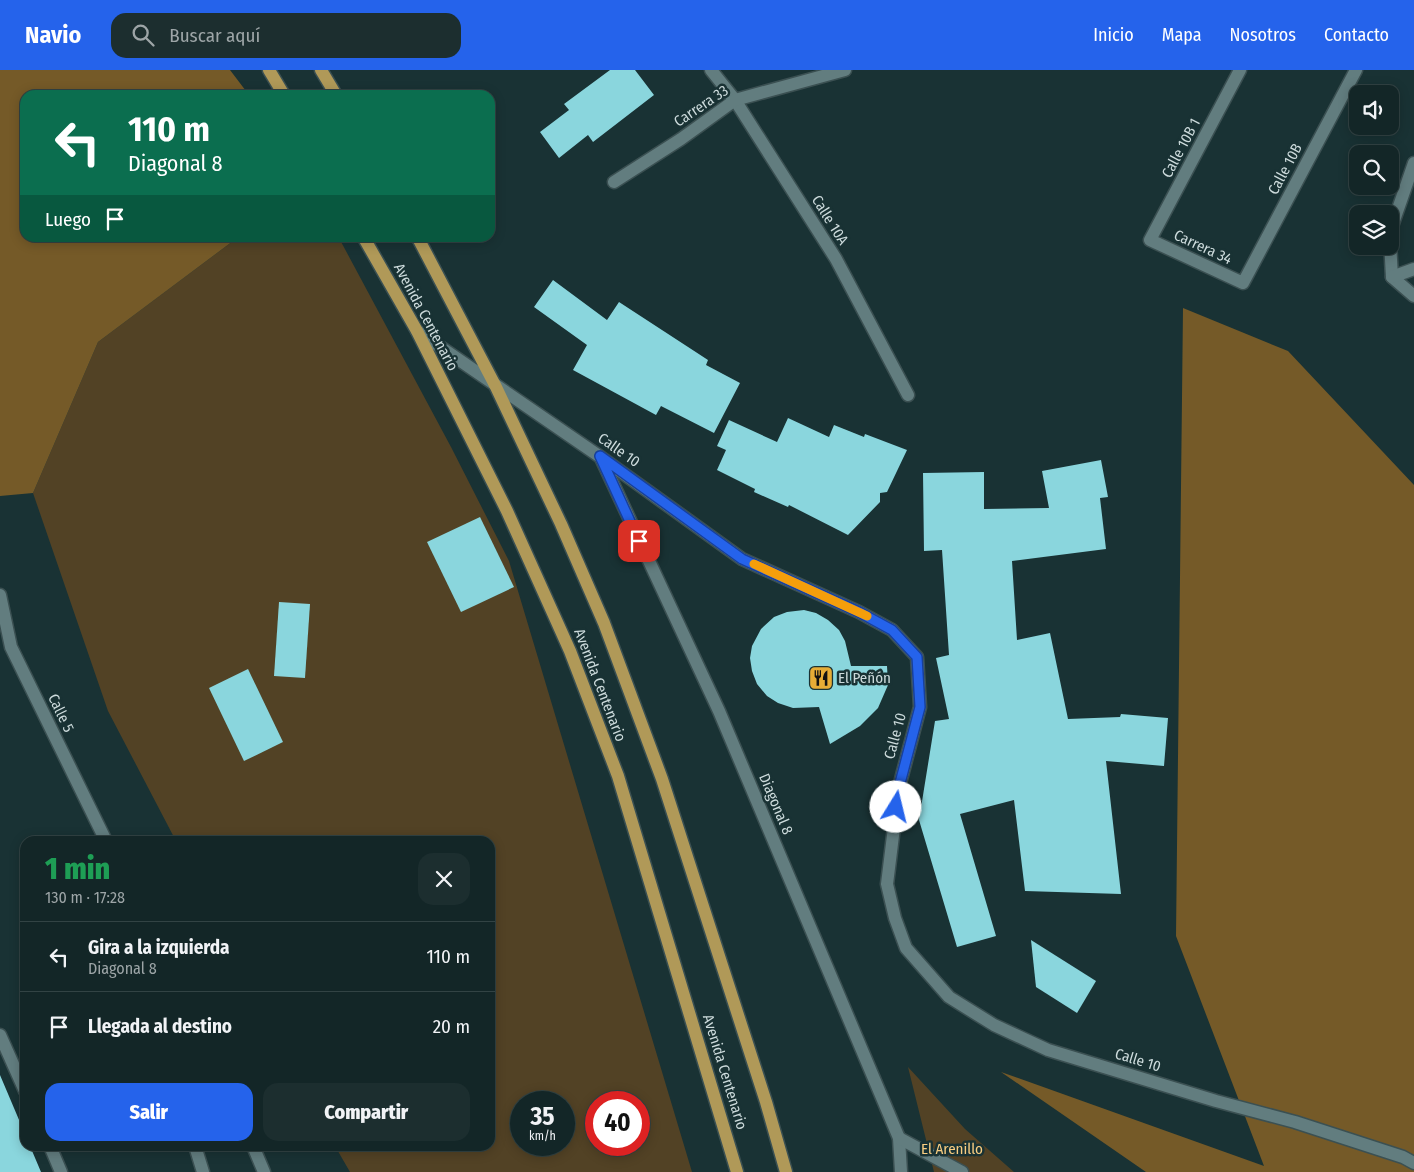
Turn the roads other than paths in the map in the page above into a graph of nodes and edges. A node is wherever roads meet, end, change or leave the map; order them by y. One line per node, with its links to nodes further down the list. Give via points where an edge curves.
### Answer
1 (270, 70): 7 (main road)
2 (321, 70): 8 (main road)
3 (711, 70): 9 (street, Calle 10A)
4 (844, 70): 9 (street, Carrera 33)
5 (1240, 70): 13 (street, Calle 10B 1)
6 (1356, 70): 19 (street, Calle 10B)
7 (281, 90)
8 (333, 90)
9 (735, 100): 11 (street, Carrera 33); 23 (street, Calle 10A, via 836,259)
10 (1414, 163): 12 (street)
11 (614, 182)
12 (1399, 206)
13 (1150, 240): 19 (street, Carrera 34)
14 (366, 242): 21 (main road, Avenida Centenario)
15 (420, 242): 22 (main road, Avenida Centenario)
16 (1391, 255): 18 (street)
17 (1414, 270): 18 (street)
18 (1392, 277): 20 (street)
19 (1243, 283)
20 (1414, 296)
21 (417, 330): 22 (street, Calle 10); 37 (main road, Avenida Centenario, via 507,511 570,651 618,776)
22 (496, 387): 24 (street, Calle 10); 38 (main road, Avenida Centenario, via 604,623 662,778)
23 (908, 395)
24 (600, 456): 29 (street, Diagonal 8, via 719,711); 33 (street, Calle 10, via 742,559 892,630 917,657 920,707 899,787 887,884 894,918 906,948 949,997 994,1025 1048,1050 1295,1122)
25 (0, 595): 26 (street, Calle 5, via 11,647)
26 (104, 836)
27 (0, 1035): 28 (street)
28 (20, 1080)
29 (899, 1138): 39 (street, Diagonal 8); 40 (street)
30 (52, 1151): 34 (street)
31 (196, 1151): 35 (street)
32 (255, 1151): 36 (street)
33 (1414, 1163)
34 (61, 1172)
35 (202, 1172)
36 (264, 1172)
37 (737, 1172)
38 (786, 1172)
39 (901, 1172)
40 (962, 1172)

